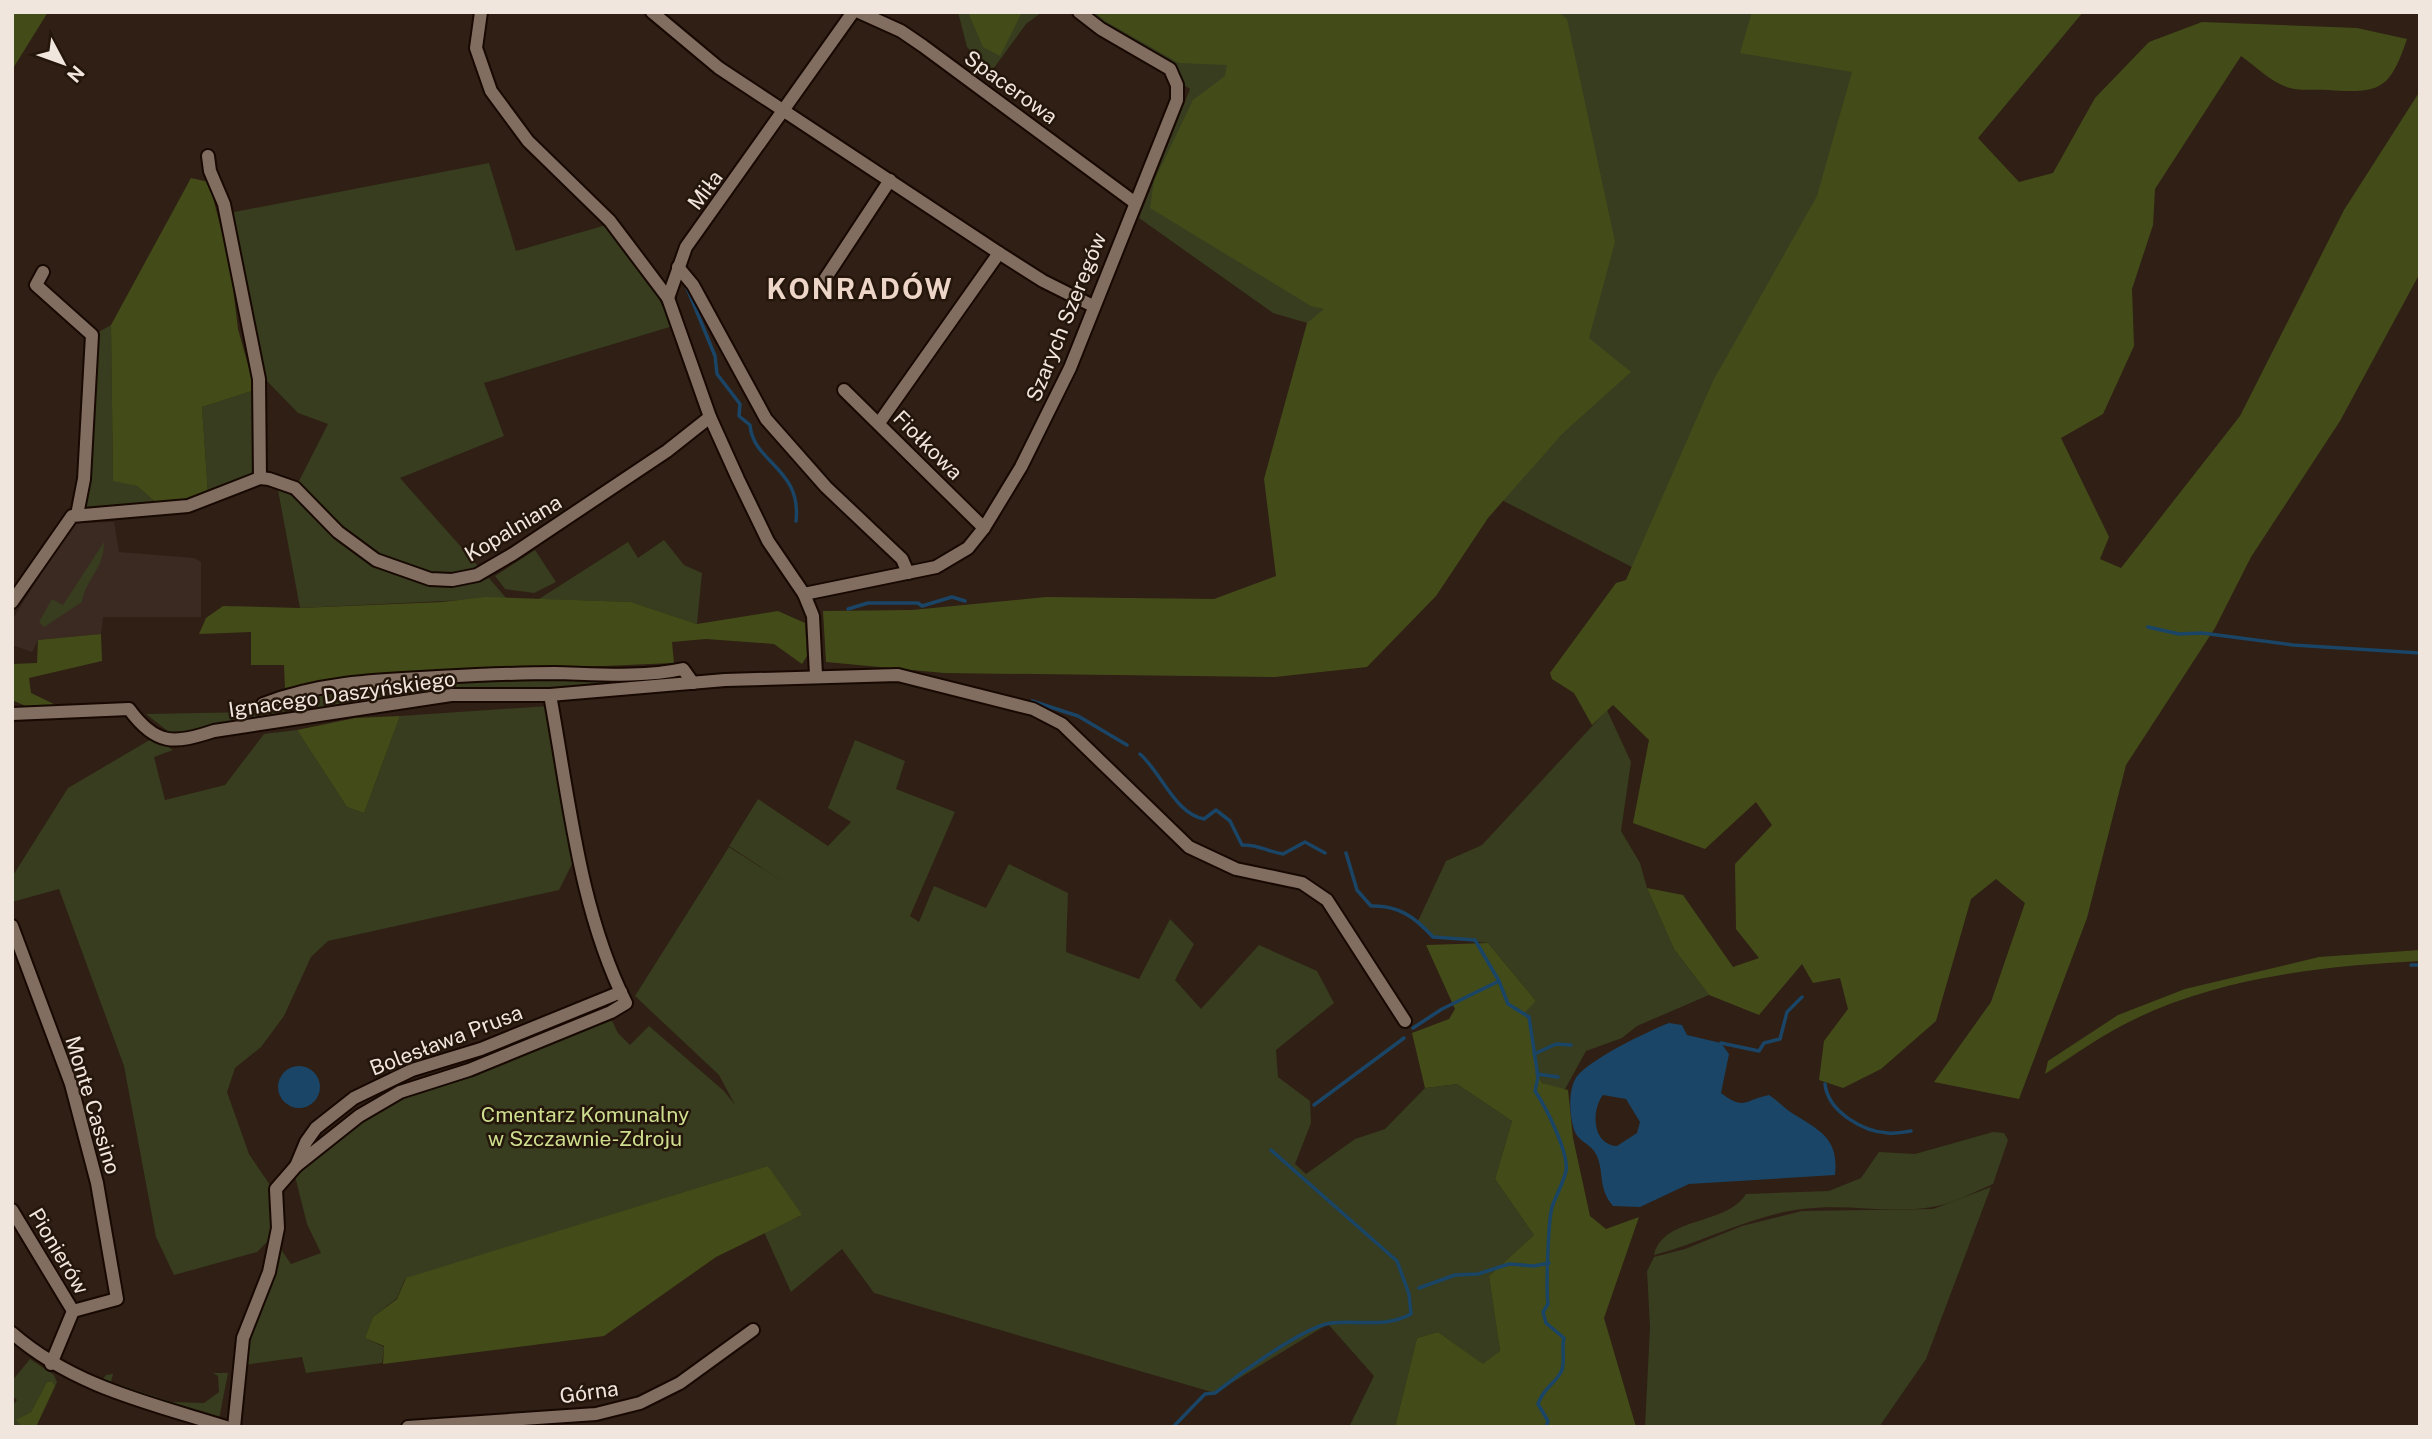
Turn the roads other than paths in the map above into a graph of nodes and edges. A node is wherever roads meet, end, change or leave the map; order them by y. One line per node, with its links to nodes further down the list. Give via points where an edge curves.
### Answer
1 (481, 12): 14 (street, via 476,48 491,91 528,141 610,221)
2 (652, 12): 6 (street, via 719,68)
3 (853, 12): 6 (street, Miła)
4 (859, 12): 9 (street, Spacerowa, via 923,46)
5 (1079, 12): 9 (street, Szarych Szeregów, via 1170,69 1177,85 1177,100)
6 (785, 111): 8 (street); 11 (street, Miła, via 687,247)
7 (208, 156): 19 (street, via 224,204 259,379)
8 (890, 180): 10 (street); 13 (street)
9 (1134, 202): 15 (street, Szarych Szeregów)
10 (999, 253): 15 (street); 18 (street)
11 (678, 267): 14 (street, Miła); 22 (street, via 693,285 766,419 826,487 902,559)
12 (43, 272): 20 (street, via 36,285 92,335 84,480)
13 (823, 282)
14 (668, 298): 17 (street)
15 (1093, 306): 21 (street, Szarych Szeregów, via 1061,387)
16 (844, 390): 18 (street, Fiołkowa)
17 (710, 417): 19 (street, Kopalniana, via 667,452 513,554 477,575 452,580 430,579 376,561 346,539 295,488); 23 (street, via 768,541)
18 (879, 423): 21 (street, Fiołkowa)
19 (260, 478): 20 (street, via 188,506)
20 (77, 515): 24 (street)
21 (984, 528): 22 (street, Szarych Szeregów, via 955,557)
22 (908, 573): 23 (street, Szarych Szeregów)
23 (804, 594): 25 (street, via 813,616)
24 (12, 602)
25 (816, 675): 26 (street, Ignacego Daszyńskiego); 31 (street, Ignacego Daszyńskiego, via 898,675 1033,709 1062,724 1189,847 1236,869 1302,883 1326,901)
26 (693, 683): 27 (street, Ignacego Daszyńskiego); 28 (street, via 683,669 402,679 337,683)
27 (550, 695): 29 (street, Ignacego Daszyńskiego, via 451,695 384,703 214,731 181,741 164,740 129,709); 38 (street, via 581,866 623,998 611,1012 469,1070 400,1092 359,1116 296,1166 275,1189 278,1228 269,1272 243,1338)
28 (263, 704)
29 (12, 714)
30 (12, 926): 33 (street, Monte Cassino, via 71,1084 97,1183 117,1299)
31 (1405, 1021)
32 (12, 1210): 33 (street, Pionierów)
33 (73, 1311): 36 (street)
34 (753, 1330): 39 (street, Górna, via 680,1383 640,1403 596,1414)
35 (12, 1333): 36 (street)
36 (51, 1364): 37 (street, via 73,1376)
37 (226, 1427)
38 (234, 1427)
39 (408, 1427)

